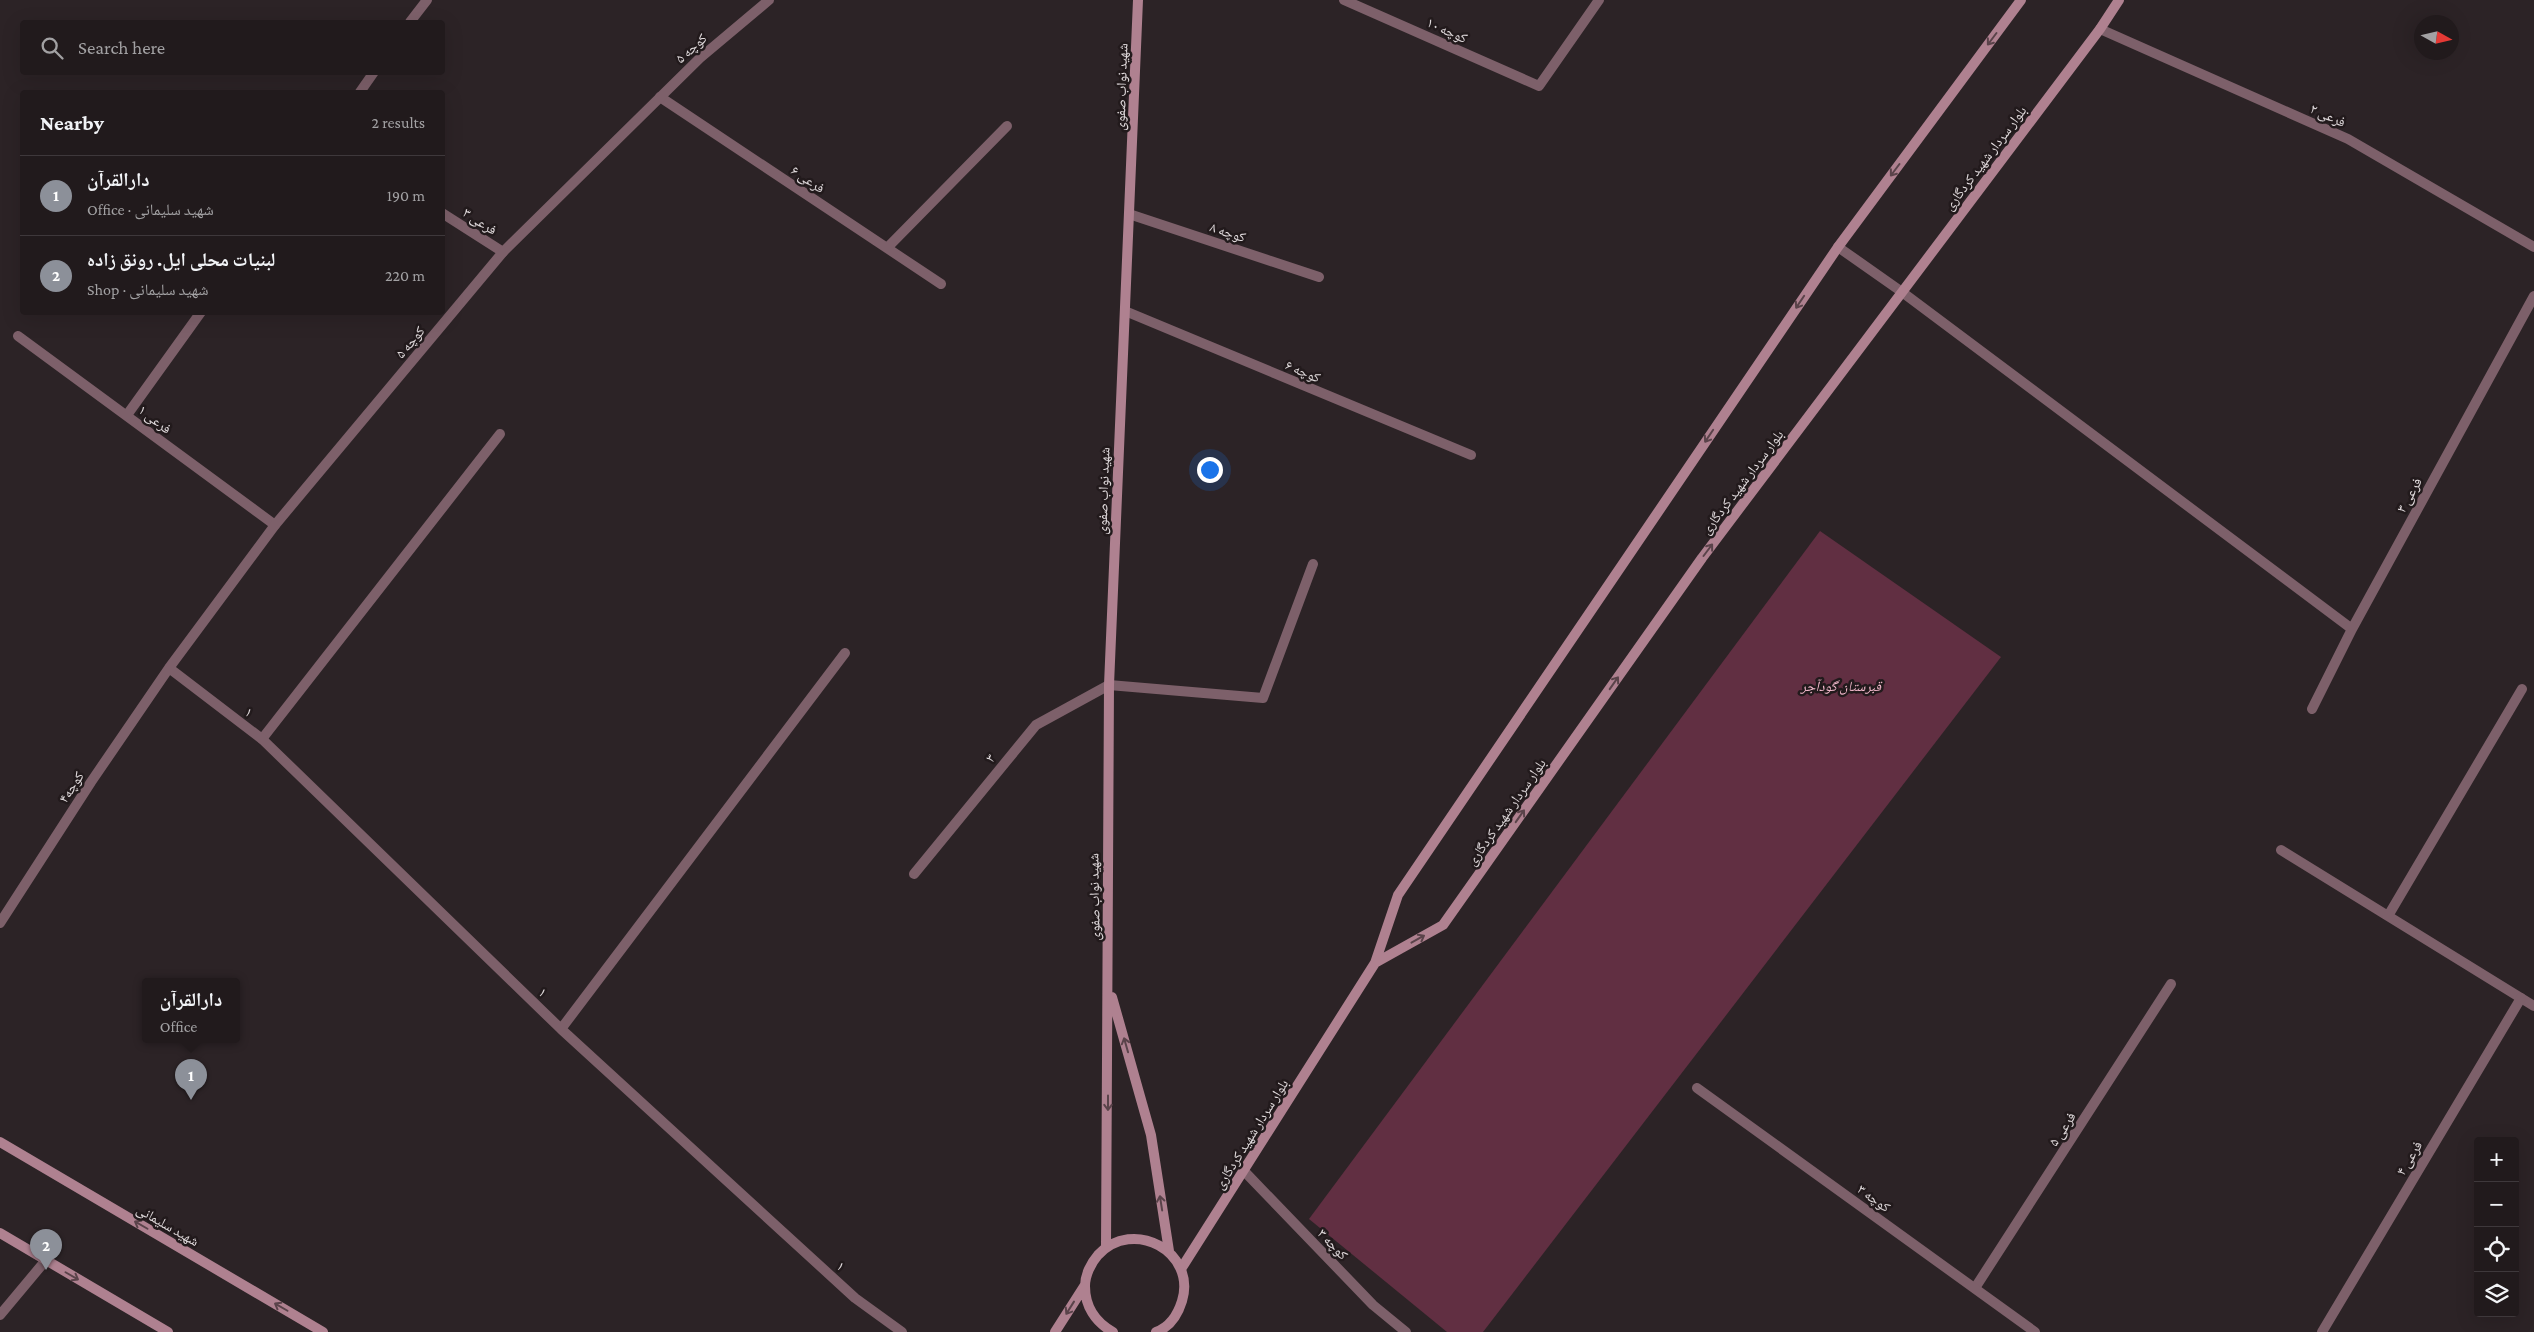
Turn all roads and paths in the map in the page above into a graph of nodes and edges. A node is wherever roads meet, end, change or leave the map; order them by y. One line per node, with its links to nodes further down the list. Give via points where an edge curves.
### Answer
1 (427, 0): 8 (street)
2 (769, 0): 12 (street, کوچه ۵, via 700,58)
3 (1138, 0): 14 (street, شهید نواب صفوی)
4 (1344, 0): 5 (street, کوچه ۱۰, via 1539,86)
5 (1599, 0)
6 (2021, 0): 16 (street, بلوار سردار شهید کردگاری, one-way to 16)
7 (2118, 0): 9 (street, بلوار سردار شهید کردگاری)
8 (412, 20)
9 (2100, 29): 17 (street, فرعی ۲, via 2348,139); 22 (street, بلوار سردار شهید کردگاری)
10 (372, 75): 11 (street)
11 (361, 90)
12 (660, 97): 18 (street, فرعی ۶); 19 (street, کوچه ۵)
13 (1007, 126): 18 (street)
14 (1129, 214): 20 (street, کوچه ۸); 24 (street, شهید نواب صفوی)
15 (445, 215): 19 (street, فرعی ۳)
16 (1838, 247): 22 (street); 43 (street, بلوار سردار شهید کردگاری, one-way to 43, via 1398,895)
17 (2534, 247)
18 (887, 248): 21 (street, فرعی ۶)
19 (503, 252): 30 (street, کوچه ۵)
20 (1319, 277)
21 (941, 284)
22 (1902, 292): 32 (street); 43 (street, بلوار سردار شهید کردگاری, one-way to 22, via 1443,925 1702,558)
23 (2534, 296): 32 (street, فرعی ۳)
24 (1125, 311): 29 (street, کوچه ۶); 35 (street, شهید نواب صفوی)
25 (199, 315): 27 (street)
26 (18, 336): 27 (street, فرعی ۱)
27 (127, 415): 30 (street, فرعی ۱)
28 (500, 434): 38 (street)
29 (1470, 456)
30 (275, 526): 34 (street, کوچه ۵)
31 (1313, 564): 35 (street, via 1263,698)
32 (2352, 629): 37 (street, فرعی ۳)
33 (845, 653): 48 (street)
34 (169, 668): 38 (street, ۱); 42 (street, کوچه۴)
35 (1109, 686): 40 (street, ۳, via 1036,725); 44 (street, شهید نواب صفوی)
36 (2522, 689): 41 (street)
37 (2312, 709)
38 (262, 739): 48 (street, ۱)
39 (2281, 850): 41 (street)
40 (914, 874)
41 (2388, 916): 46 (street)
42 (0, 923)
43 (1375, 963): 51 (street, بلوار سردار شهید کردگاری)
44 (1109, 984): 53 (street, شهید نواب صفوی, one-way to 53); 54 (street, شهید نواب صفوی, one-way to 44, via 1151,1135)
45 (2172, 984): 58 (street, فرعی ۵)
46 (2521, 998): 47 (street); 68 (street, فرعی ۴)
47 (2534, 1006)
48 (561, 1029): 63 (street, ۱, via 855,1298)
49 (1697, 1088): 58 (street, کوچه ۳)
50 (0, 1142): 62 (street, شهید سلیمانی, one-way to 50)
51 (1244, 1171): 56 (street, بلوار سردار شهید کردگاری); 66 (street, کوچه ۳, via 1373,1305)
52 (0, 1233): 55 (street)
53 (1106, 1247): 54 (street, via 1127,1238 1149,1240); 57 (street, via 1091,1263)
54 (1169, 1251): 56 (street)
55 (46, 1260): 59 (street); 61 (street, one-way to 61)
56 (1181, 1269): 60 (street, via 1185,1291 1178,1313)
57 (1085, 1285): 64 (street, one-way to 64); 65 (street, via 1088,1307 1101,1326)
58 (1975, 1288): 67 (street, کوچه ۳)
59 (0, 1315)
60 (1161, 1331)
61 (168, 1332)
62 (322, 1332)
63 (902, 1332)
64 (1055, 1332)
65 (1112, 1332)
66 (1406, 1332)
67 (2035, 1332)
68 (2322, 1332)

